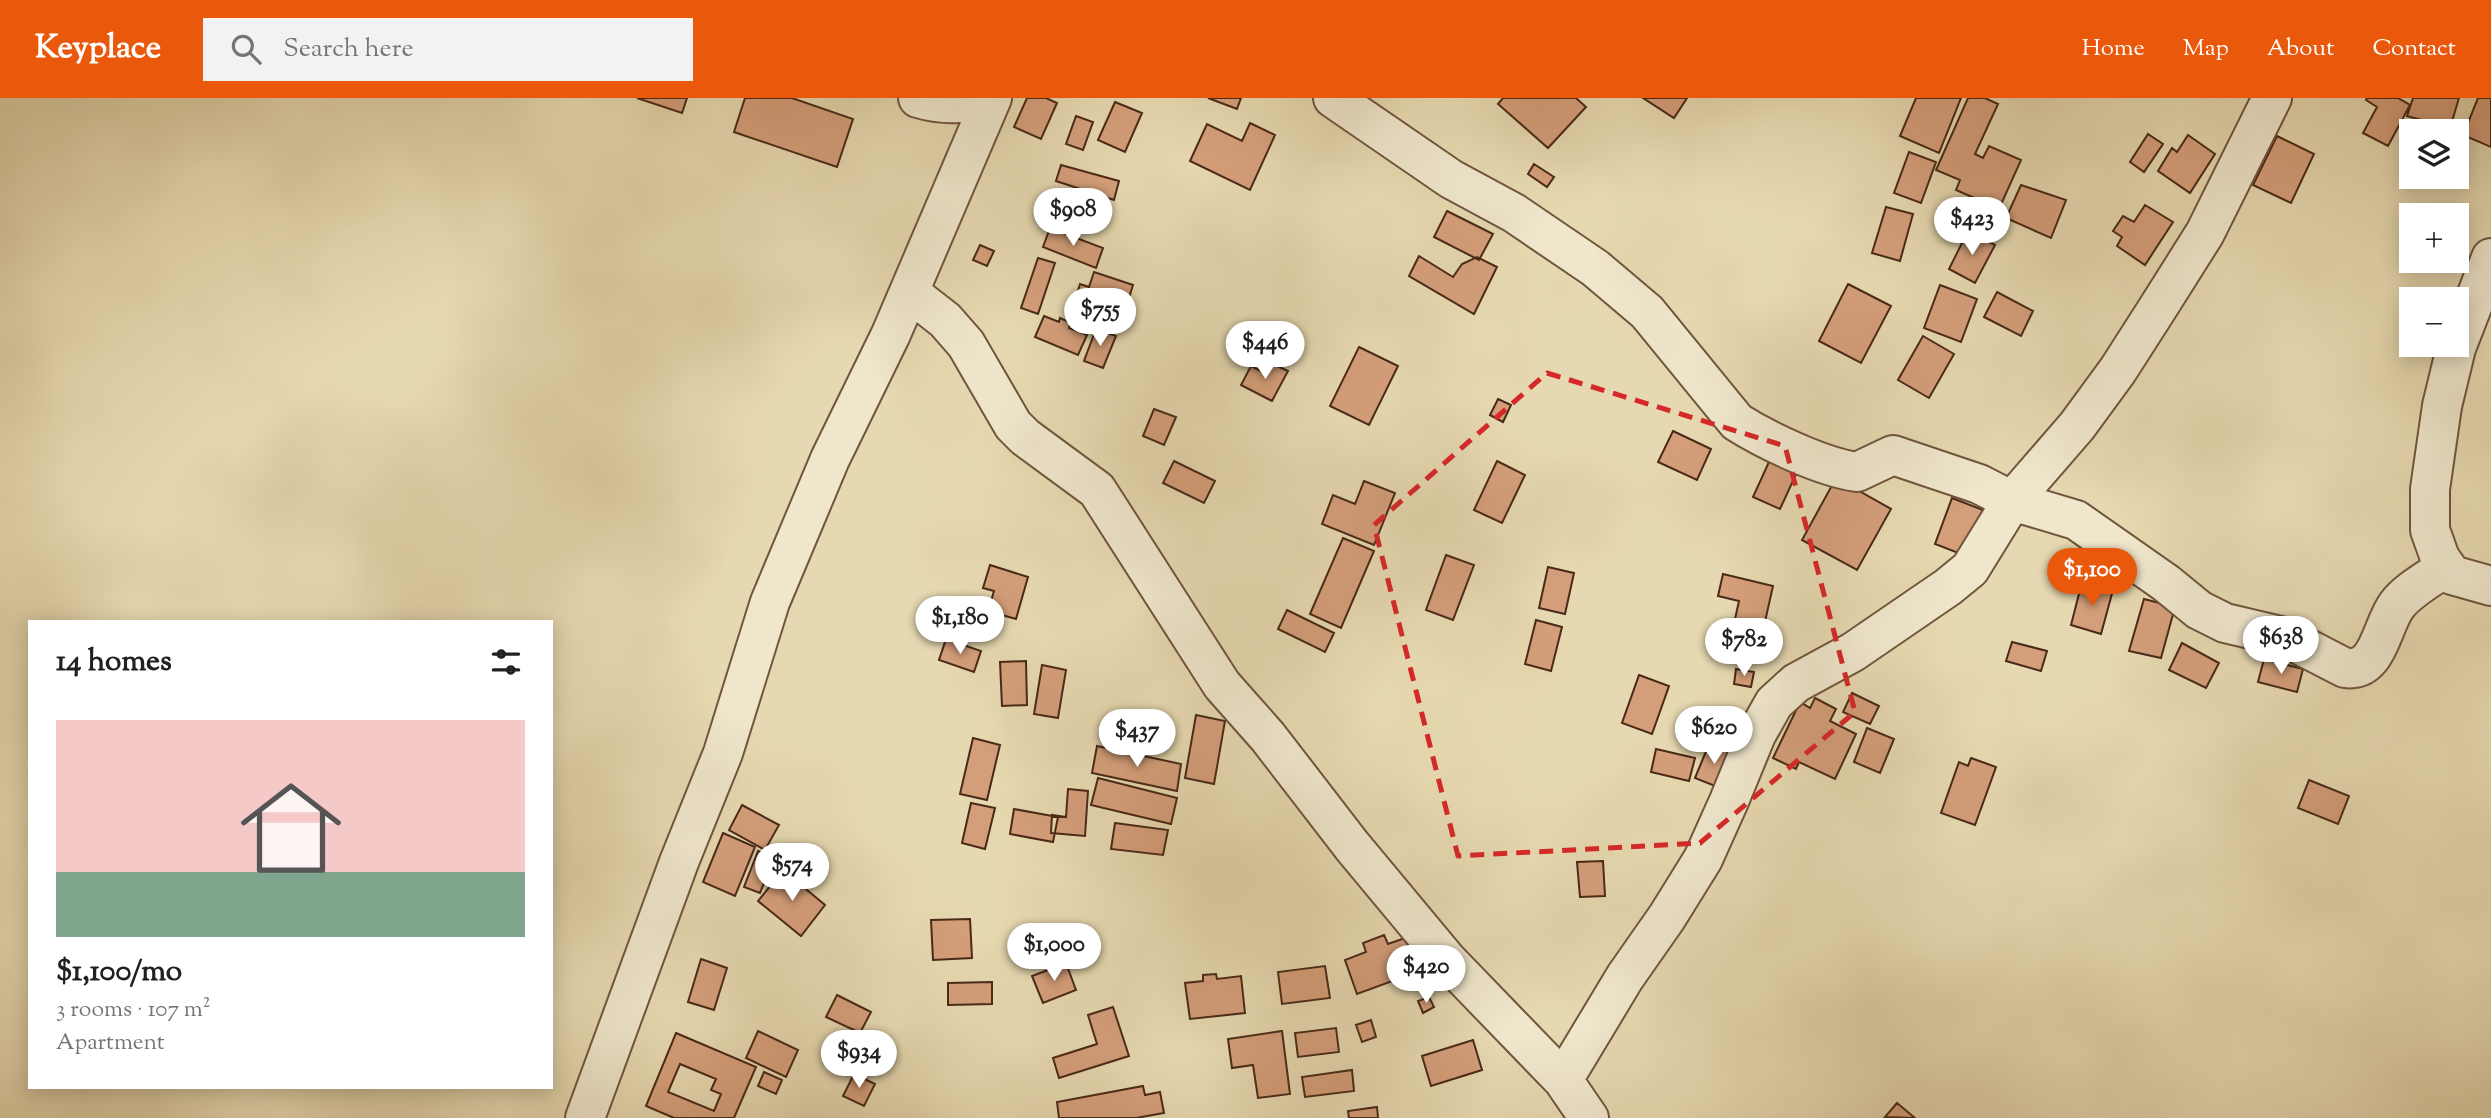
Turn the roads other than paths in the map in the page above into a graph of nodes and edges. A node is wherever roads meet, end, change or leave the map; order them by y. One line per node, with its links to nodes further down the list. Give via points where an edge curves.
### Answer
1 (918, 98): 2 (street, via 935,104 967,104)
2 (992, 98): 6 (street)
3 (1333, 98): 7 (street, via 1451,180 1514,213 1595,268 1647,312 1729,414 1752,431 1846,470 1857,472 1893,455)
4 (2272, 98): 7 (street, via 2205,233 2118,370 2077,426)
5 (2491, 258): 8 (street, via 2456,348 2442,406 2430,489 2430,530)
6 (909, 292): 10 (street, via 966,344 1024,437 1097,490 1222,685 1446,959); 11 (street, via 825,470 770,602 723,753 678,862)
7 (2012, 500): 8 (street, via 2077,520 2216,619 2285,637 2354,670 2372,658 2398,603); 10 (street, via 1970,569 1853,652 1796,683 1774,703 1703,859)
8 (2446, 567): 9 (street, via 2452,575)
9 (2491, 586)
10 (1563, 1080): 12 (street)
11 (585, 1118)
12 (1589, 1118)

